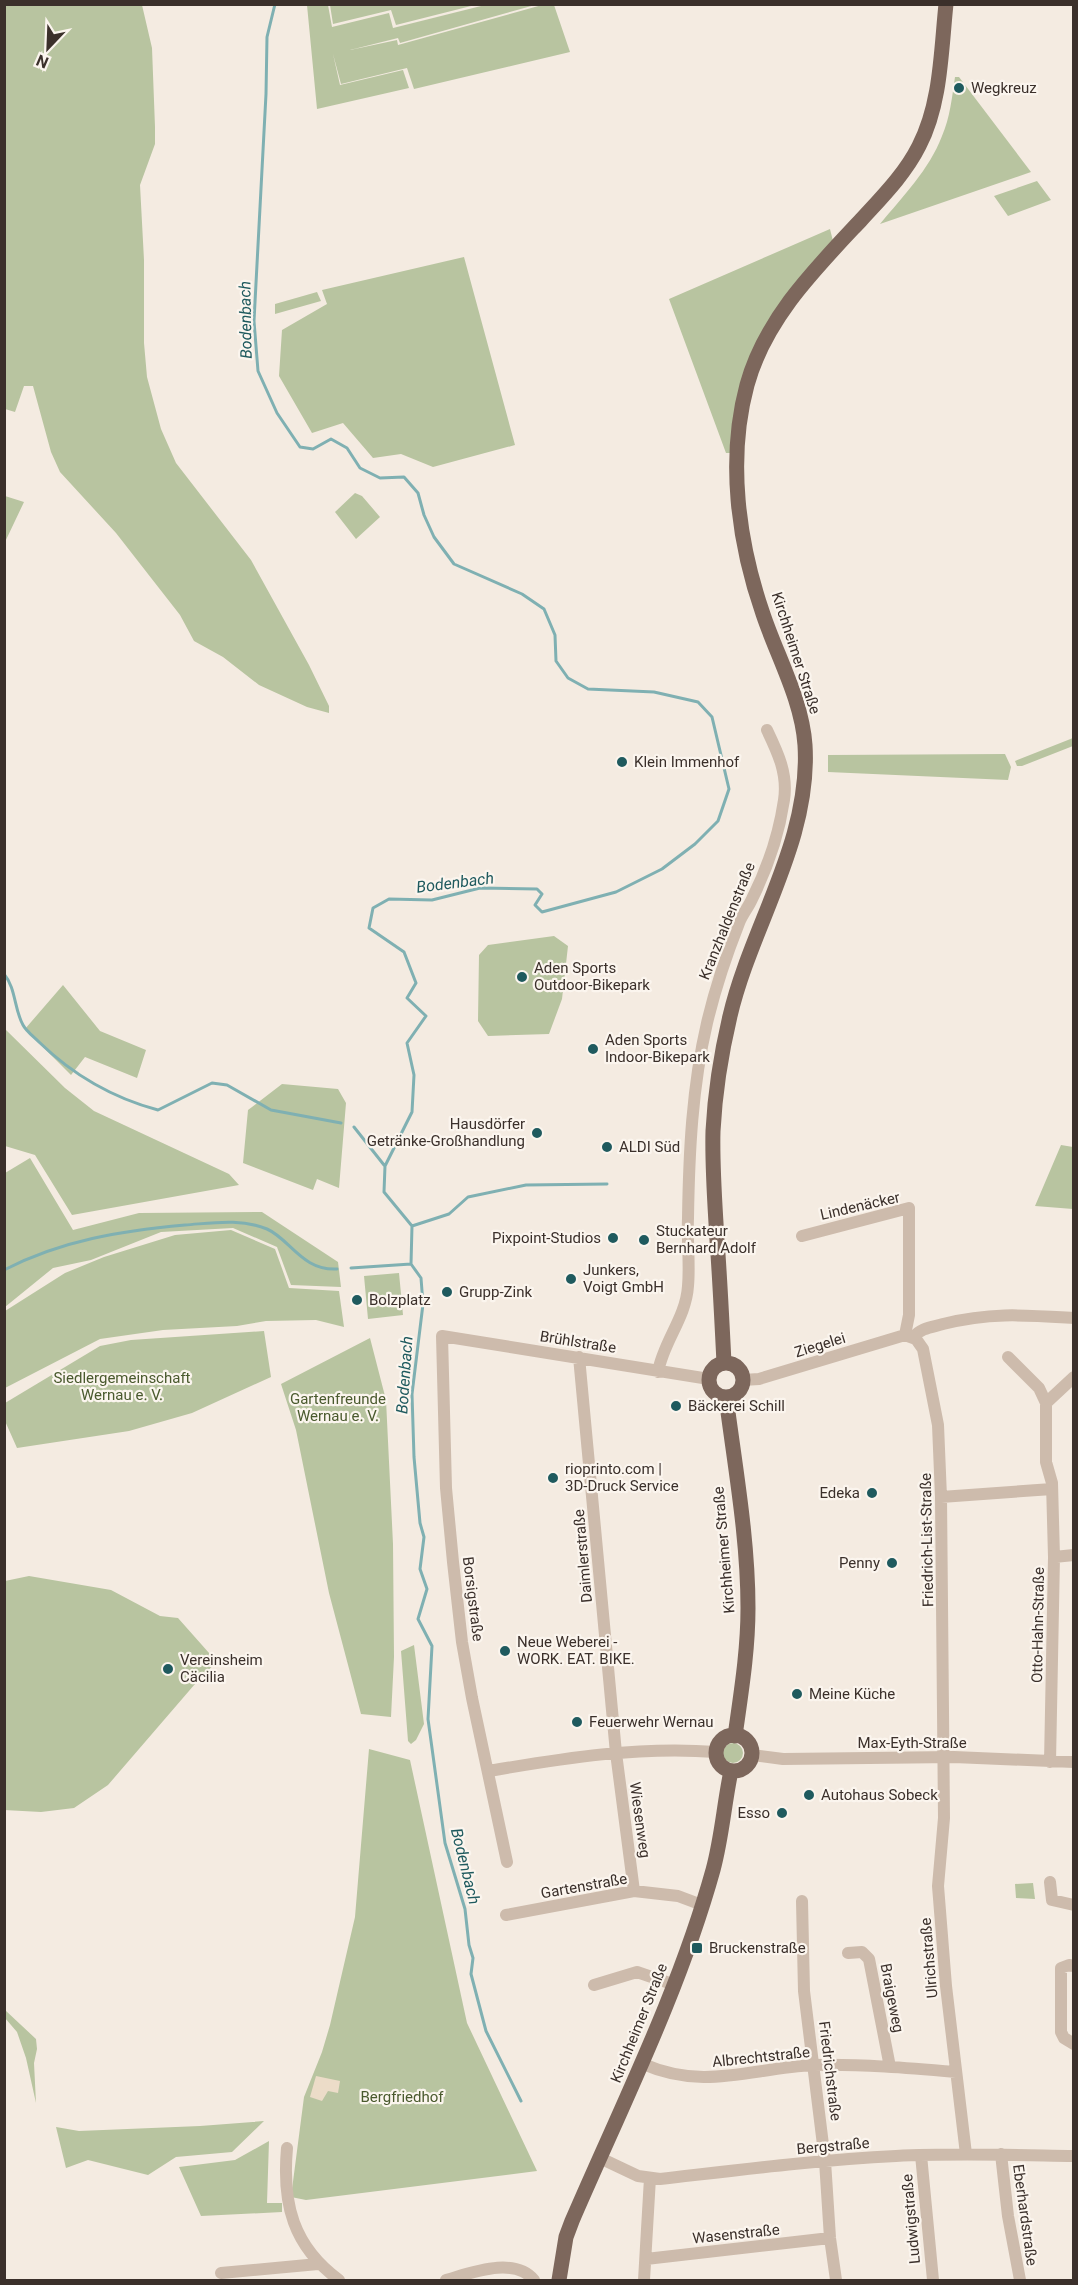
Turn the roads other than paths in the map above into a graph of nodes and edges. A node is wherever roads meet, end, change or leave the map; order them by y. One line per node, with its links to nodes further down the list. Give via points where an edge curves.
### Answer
1 (946, 4): 9 (main road, Kirchheimer Straße, via 935,99 918,149 903,173 780,313 752,369 740,419 736,461 743,532 762,612 797,708 805,741 805,771 796,825 731,1013 716,1093 714,1179)
2 (767, 730): 10 (street, Kranzhaldenstraße, via 784,772 784,798 776,837 721,972 707,1024 692,1128 688,1287 682,1314)
3 (802, 1236): 6 (street, Lindenäcker, via 909,1208)
4 (1074, 1318): 6 (street, Ziegelei, via 1003,1314 972,1317)
5 (442, 1336): 7 (street, Brühlstraße); 27 (street, Borsigstraße, via 446,1488 452,1553 462,1641)
6 (909, 1336): 13 (street, Ziegelei, via 759,1379); 17 (street, Friedrich-List-Straße, via 922,1349 935,1401)
7 (579, 1357): 10 (street, Brühlstraße); 22 (street, Daimlerstraße)
8 (1008, 1357): 15 (street, via 1039,1388)
9 (724, 1363): 12 (main road, via 715,1367); 13 (main road, via 736,1366)
10 (658, 1372): 12 (street, Brühlstraße)
11 (1074, 1377): 15 (street)
12 (709, 1379): 14 (main road, via 710,1388)
13 (743, 1380): 14 (main road, via 739,1392)
14 (726, 1397): 20 (main road, Kirchheimer Straße, via 748,1608)
15 (1046, 1402): 16 (street, Otto-Hahn-Straße, via 1046,1462)
16 (1052, 1488): 17 (street); 19 (street, Otto-Hahn-Straße)
17 (941, 1497): 24 (street, Friedrich-List-Straße)
18 (1074, 1555): 19 (street)
19 (1054, 1557): 25 (street, Otto-Hahn-Straße)
20 (735, 1736): 21 (main road, via 722,1740); 23 (main road, via 749,1744)
21 (716, 1752): 22 (street); 28 (main road, via 719,1762)
22 (616, 1753): 27 (street); 31 (street, Wiesenweg)
23 (752, 1755): 24 (street, Max-Eyth-Straße, via 783,1759); 28 (main road, via 747,1766)
24 (944, 1757): 25 (street, Max-Eyth-Straße); 44 (street, Ulrichstraße, via 938,1886)
25 (1050, 1762): 26 (street, Max-Eyth-Straße)
26 (1074, 1762)
27 (489, 1771): 29 (street, Borsigstraße)
28 (731, 1771): 33 (main road, Kirchheimer Straße)
29 (507, 1862)
30 (1050, 1881): 34 (street, via 1052,1900)
31 (634, 1891): 33 (street, Gartenstraße, via 678,1896); 35 (street, Gartenstraße)
32 (802, 1901): 42 (street, Friedrichstraße, via 804,1991)
33 (702, 1905): 39 (main road, Kirchheimer Straße)
34 (1074, 1905)
35 (506, 1916)
36 (848, 1953): 43 (street, Braigeweg, via 862,1952 869,1959)
37 (1074, 1966): 40 (street, via 1061,1968 1061,2032)
38 (594, 1985): 39 (street, via 637,1972)
39 (675, 1985): 41 (main road, Kirchheimer Straße)
40 (1074, 2044)
41 (643, 2064): 42 (street, Albrechtstraße, via 671,2075 699,2078); 50 (main road, Kirchheimer Straße)
42 (814, 2066): 43 (street, Albrechtstraße); 51 (street, Friedrichstraße)
43 (890, 2067): 44 (street, Albrechtstraße)
44 (956, 2072): 46 (street, Ulrichstraße)
45 (287, 2148): 55 (street, via 284,2175 291,2215 302,2242)
46 (966, 2154): 47 (street, Bergstraße); 48 (street, Bergstraße)
47 (1001, 2154): 49 (street, Bergstraße); 64 (street, Eberhardstraße)
48 (921, 2155): 51 (street, Bergstraße); 63 (street, Ludwigstraße)
49 (1074, 2156)
50 (600, 2158): 52 (street, Bergstraße); 60 (main road, Kirchheimer Straße, via 572,2221)
51 (825, 2161): 52 (street, Bergstraße); 53 (street, Friedrichstraße)
52 (650, 2178): 54 (street)
53 (830, 2238): 54 (street, Wasenstraße); 62 (street, Friedrichstraße)
54 (646, 2259): 61 (street)
55 (318, 2264): 56 (street); 57 (street)
56 (221, 2272)
57 (339, 2280)
58 (446, 2280): 59 (street, via 494,2269 514,2269)
59 (534, 2280)
60 (559, 2280)
61 (644, 2280)
62 (836, 2280)
63 (933, 2280)
64 (1020, 2280)

